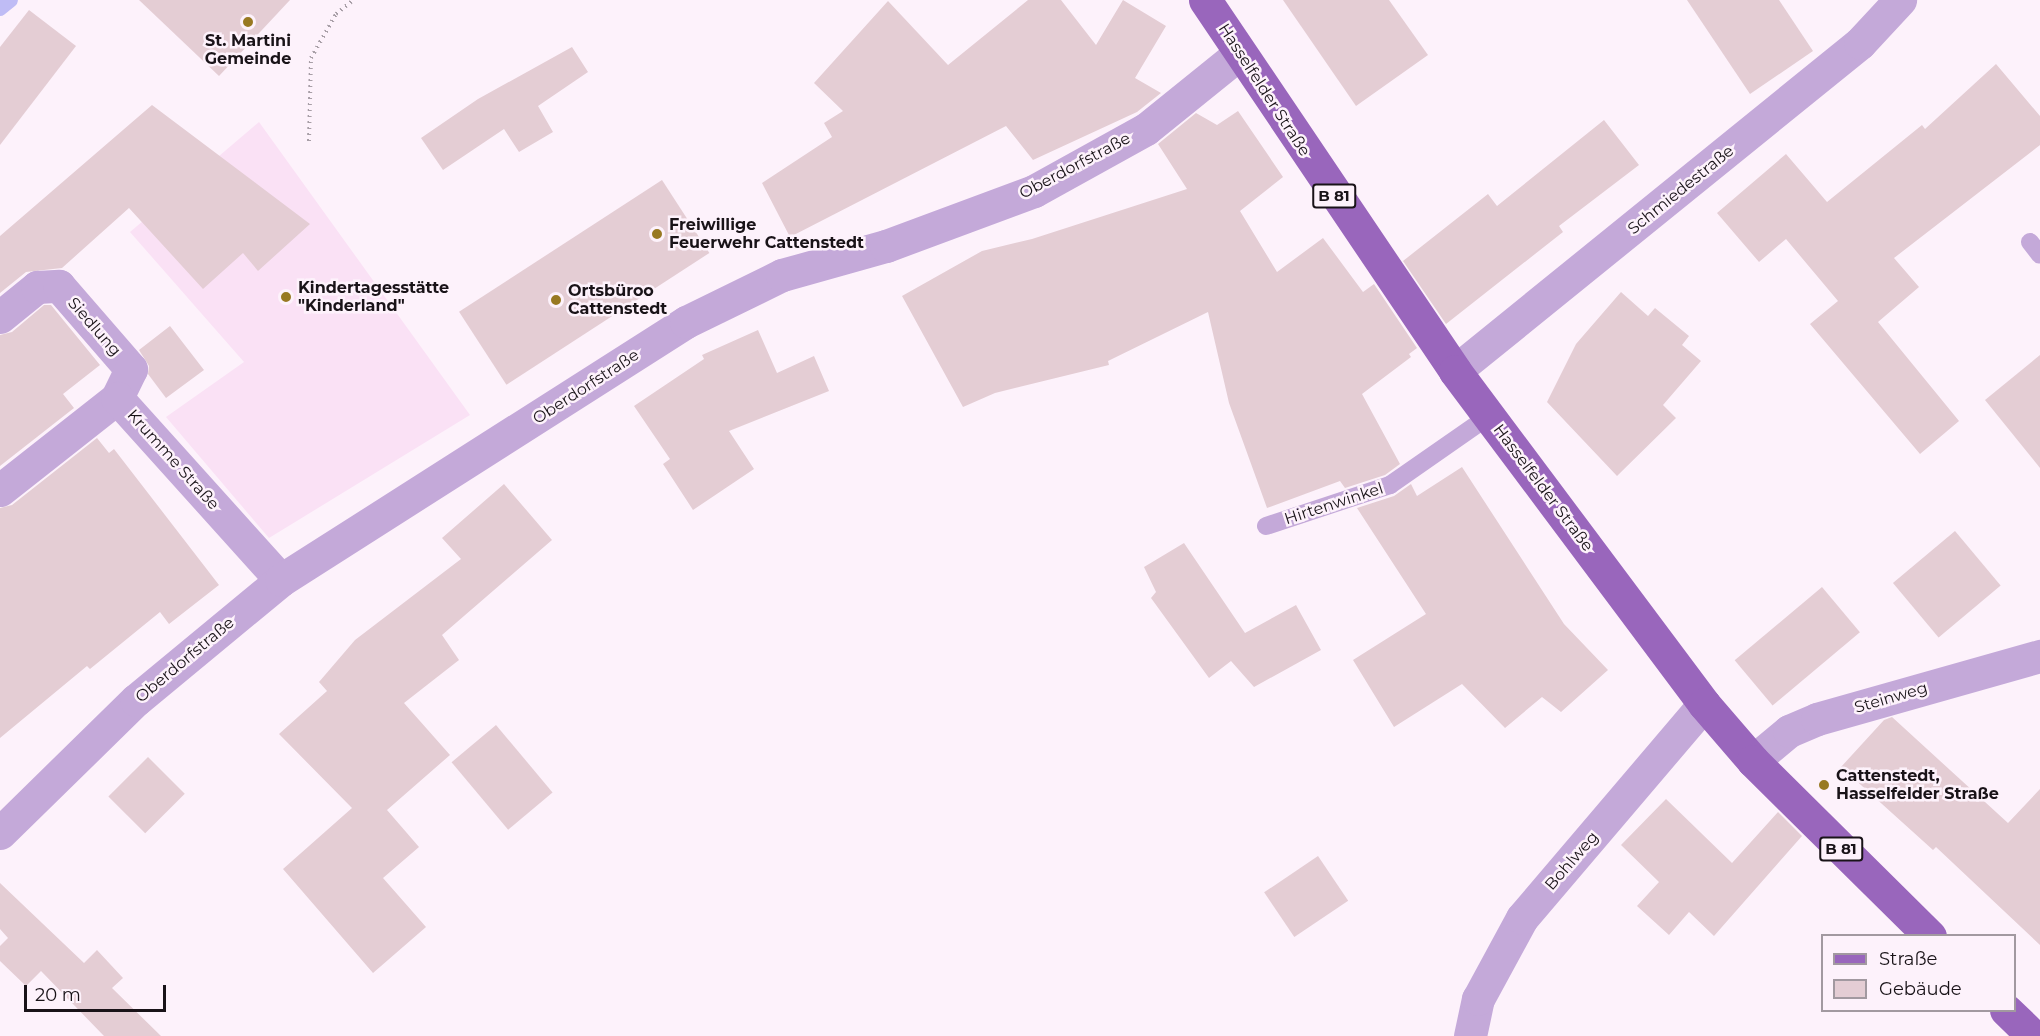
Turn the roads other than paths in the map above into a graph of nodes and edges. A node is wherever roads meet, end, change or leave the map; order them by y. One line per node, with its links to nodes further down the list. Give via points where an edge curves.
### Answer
1 (1205, 0): 3 (main road, Hasselfelder Straße / B 81)
2 (1900, 0): 5 (street, Schmiedestraße, via 1860,43)
3 (1239, 54): 5 (main road, Hasselfelder Straße / B 81); 10 (street, Oberdorfstraße, via 1146,129 1034,191 886,246 782,275 686,322)
4 (0, 317): 6 (street, Siedlung, via 37,287 59,286 131,369)
5 (1455, 370): 7 (main road, Hasselfelder Straße / B 81)
6 (117, 398): 8 (street, Krumme Straße); 10 (street, Krumme Straße)
7 (1489, 416): 9 (lane, Hirtenwinkel, via 1390,485); 12 (main road, Hasselfelder Straße / B 81)
8 (0, 490)
9 (1266, 526)
10 (280, 580): 14 (street, Oberdorfstraße, via 136,700)
11 (2040, 656): 13 (street, Steinweg, via 1817,719 1789,731)
12 (1704, 704): 13 (main road, Hasselfelder Straße / B 81); 17 (street, Bohlweg, via 1522,918 1478,999)
13 (1753, 761): 15 (main road, Hasselfelder Straße / B 81)
14 (0, 833)
15 (1928, 934)
16 (2007, 1012): 18 (main road)
17 (1470, 1036)
18 (2032, 1036)

